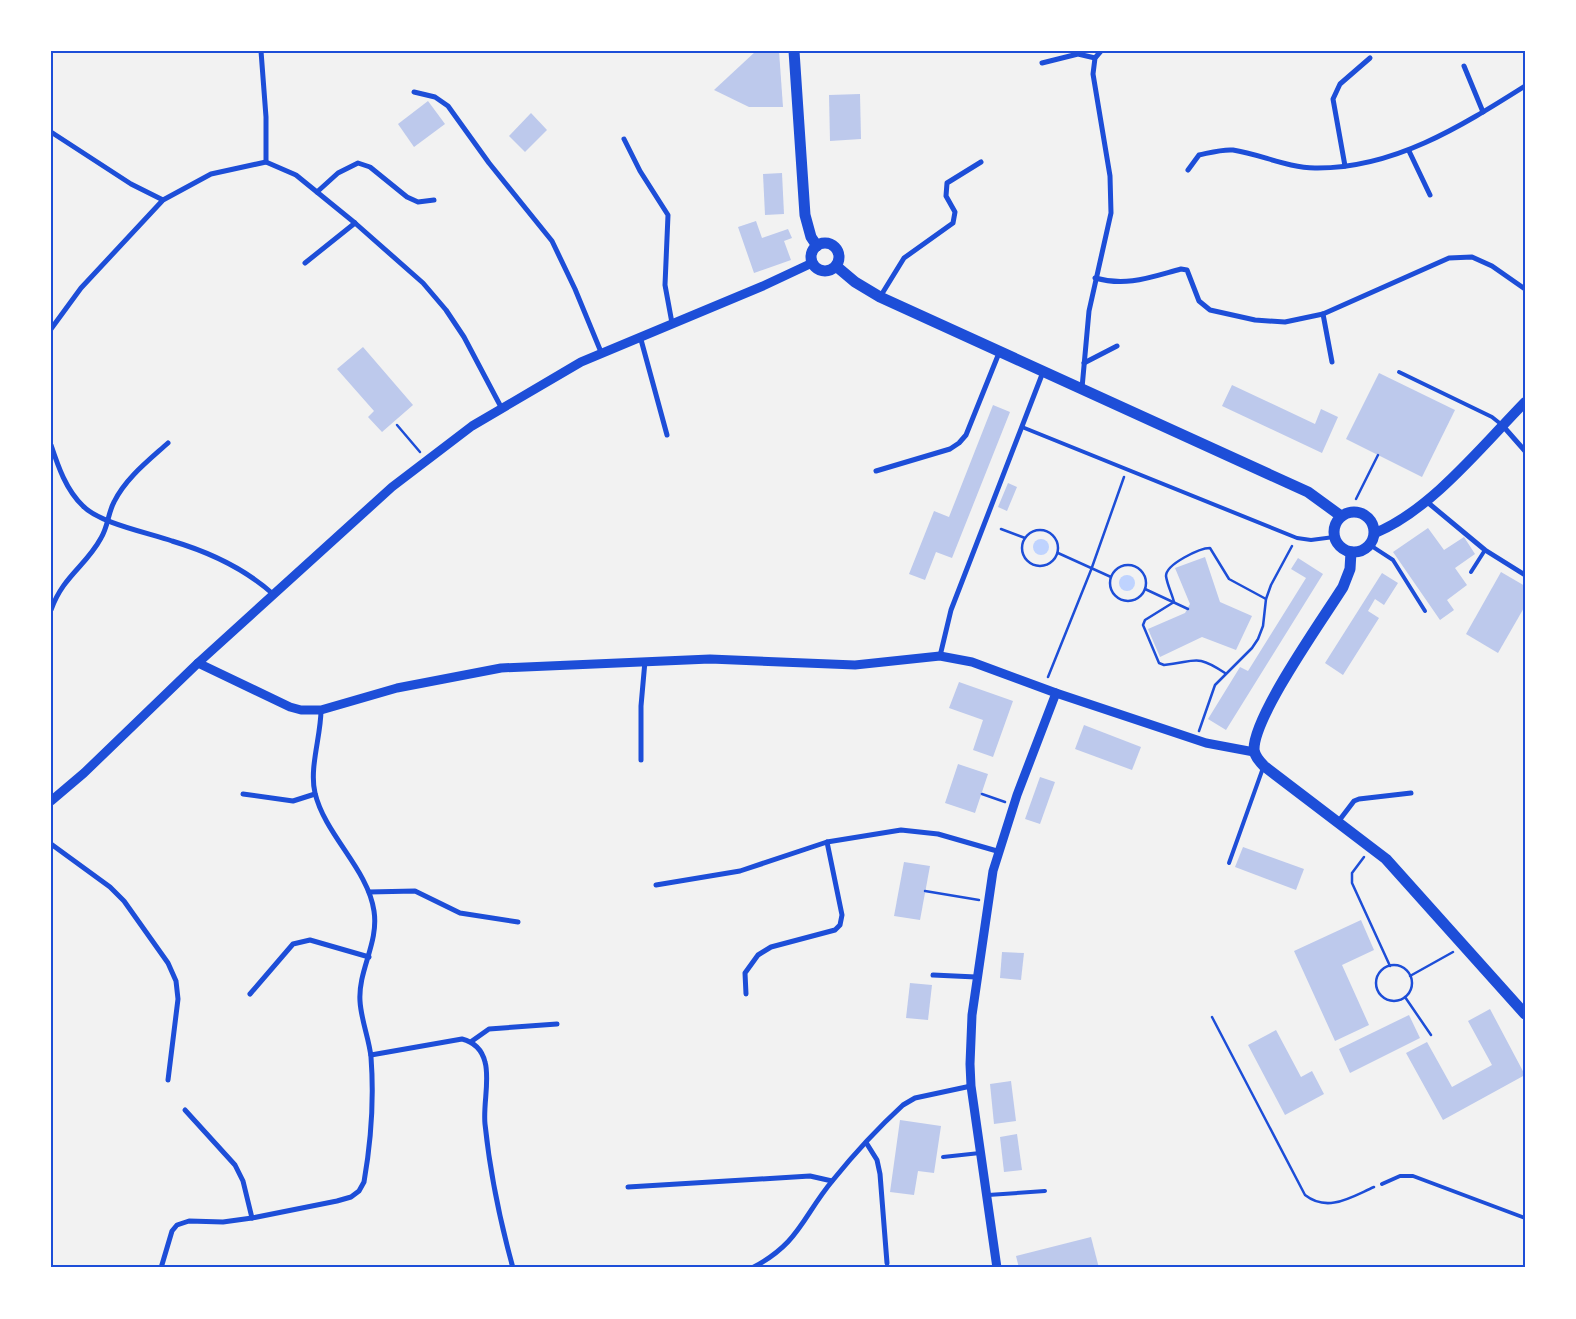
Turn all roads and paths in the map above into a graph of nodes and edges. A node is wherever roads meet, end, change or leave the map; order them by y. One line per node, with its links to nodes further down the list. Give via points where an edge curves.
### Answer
1 (261, 51): 14 (street)
2 (794, 51): 23 (main road, via 805,215)
3 (1101, 51): 4 (street)
4 (1095, 58): 6 (street, via 1078,54); 27 (street, via 1093,74 1110,176 1111,213)
5 (1370, 58): 16 (street, via 1340,84 1333,99)
6 (1042, 63)
7 (1464, 66): 10 (street)
8 (1525, 86): 10 (street)
9 (414, 92): 35 (street, via 435,97 448,106 552,241)
10 (1483, 112): 13 (street)
11 (51, 132): 20 (street, via 131,184)
12 (624, 139): 31 (street, via 668,215 665,285)
13 (1409, 151): 16 (street); 19 (street)
14 (266, 162): 18 (street, via 296,175); 20 (street, via 212,174)
15 (981, 162): 29 (street, via 947,183 946,196 955,212 953,223 904,258)
16 (1345, 166): 17 (street, via 1313,168 1231,150 1199,155)
17 (1188, 170)
18 (317, 192): 21 (street, via 338,174 358,163 370,167 412,200); 22 (street)
19 (1430, 195)
20 (163, 200): 32 (street, via 81,288)
21 (434, 200)
22 (355, 222): 24 (street); 43 (street, via 423,283 446,310)
23 (817, 246): 25 (main road, via 812,253); 26 (main road, via 825,243 834,246 839,253)
24 (305, 263)
25 (812, 263): 26 (main road, via 823,271); 31 (street)
26 (836, 266): 29 (main road)
27 (1095, 278): 30 (street, via 1113,283 1132,282 1182,269 1190,275 1199,301 1210,310 1256,320 1285,322); 38 (street)
28 (1525, 289): 30 (street, via 1492,266 1472,257 1449,258)
29 (880, 297): 36 (main road)
30 (1323, 314): 37 (street)
31 (672, 323): 33 (street)
32 (51, 329)
33 (640, 336): 35 (street); 47 (street)
34 (1117, 346): 38 (street)
35 (601, 352): 43 (street)
36 (1000, 353): 39 (main road); 54 (street, via 966,435 959,444)
37 (1332, 362)
38 (1084, 363): 41 (street)
39 (1044, 371): 41 (main road); 46 (street)
40 (1399, 372): 45 (lane, via 1492,417)
41 (1082, 388): 57 (main road, via 1308,492)
42 (1525, 402): 45 (main road)
43 (501, 407): 52 (street)
44 (397, 425): 52 (path)
45 (1502, 425): 50 (street); 56 (main road)
46 (1022, 427): 53 (lane); 79 (street, via 951,610)
47 (667, 435)
48 (168, 443): 58 (street, via 126,482 113,504)
49 (51, 445): 58 (street, via 61,473 83,506)
50 (1525, 451)
51 (1378, 455): 55 (path)
52 (426, 458): 73 (street)
53 (1128, 469): 63 (lane); 68 (path)
54 (876, 471)
55 (1356, 499)
56 (1426, 501): 60 (main road, via 1406,517); 65 (street)
57 (1341, 516): 60 (main road, via 1360,512 1371,520); 61 (main road, via 1334,528)
58 (108, 521): 73 (street, via 226,562 254,578); 77 (street, via 102,538 69,576)
59 (1001, 529): 62 (path)
60 (1375, 533): 64 (main road)
61 (1334, 537): 63 (lane); 66 (main road, via 1340,547)
62 (1025, 538): 67 (path, via 1040,529 1048,531 1059,544); 67 (path, via 1023,555 1037,566 1053,561)
63 (1297, 538): 74 (path)
64 (1370, 545): 66 (main road); 78 (lane, via 1393,560)
65 (1485, 550): 69 (lane); 70 (street)
66 (1351, 552): 87 (main road, via 1344,587 1264,714)
67 (1058, 553): 68 (path)
68 (1091, 570): 71 (path); 83 (path)
69 (1471, 572)
70 (1525, 574)
71 (1110, 577): 72 (path, via 1118,567 1136,566 1146,580); 72 (path, via 1111,590 1116,598 1124,601 1133,601)
72 (1145, 588): 75 (path)
73 (273, 594): 81 (street)
74 (1266, 599): 75 (path, via 1229,579 1210,548 1203,548 1170,566 1166,574); 82 (path, via 1258,638)
75 (1174, 602): 76 (path); 82 (path, via 1144,620 1143,625 1159,663 1206,660)
76 (1188, 608)
77 (51, 610)
78 (1425, 611)
79 (940, 656): 80 (street, via 855,664 710,659); 84 (street, via 972,662)
80 (645, 661): 85 (street, via 501,668 397,688); 88 (street)
81 (198, 663): 85 (street, via 290,707); 94 (street)
82 (1225, 673): 86 (path, via 1210,696)
83 (1048, 677)
84 (1056, 693): 86 (street); 95 (street)
85 (321, 710): 92 (street, via 313,778)
86 (1196, 740): 87 (street)
87 (1254, 752): 89 (main road)
88 (641, 760)
89 (1264, 766): 96 (main road); 101 (lane)
90 (1410, 793): 96 (street, via 1354,801)
91 (243, 794): 92 (street, via 294,801)
92 (315, 794): 104 (street, via 333,834)
93 (982, 794): 95 (path)
94 (51, 801)
95 (1013, 805): 100 (street)
96 (1338, 822): 99 (main road)
97 (827, 842): 100 (street, via 918,830); 102 (street, via 740,871); 114 (street, via 842,915 840,925 812,938 771,947 758,955 745,973)
98 (51, 844): 124 (street, via 110,887 168,962 176,980 178,999)
99 (1370, 847): 109 (path, via 1352,873 1352,883); 115 (main road, via 1407,881)
100 (997, 851): 105 (street)
101 (1229, 862)
102 (656, 885)
103 (925, 891): 105 (path)
104 (369, 892): 106 (street, via 415,891 460,913); 108 (street, via 375,929)
105 (988, 901): 112 (street)
106 (518, 922)
107 (1456, 950): 111 (path)
108 (369, 957): 113 (street, via 310,940 293,944); 123 (street, via 359,999)
109 (1390, 966): 111 (path, via 1405,969); 116 (path, via 1378,975 1378,991 1390,1001)
110 (933, 975): 112 (street)
111 (1410, 976): 116 (path, via 1412,984)
112 (976, 977): 125 (street, via 970,1046)
113 (250, 994)
114 (746, 994)
115 (1506, 995): 117 (main road); 118 (main road)
116 (1405, 997): 121 (path)
117 (1525, 1006)
118 (1525, 1014)
119 (1212, 1018): 131 (path, via 1305,1195 1314,1203 1340,1202)
120 (557, 1024): 122 (street, via 489,1029)
121 (1431, 1035)
122 (472, 1041): 123 (street, via 462,1039); 139 (street, via 485,1063 484,1122 502,1228)
123 (370, 1055): 135 (street, via 372,1091 364,1182 359,1191 337,1201)
124 (168, 1080)
125 (971, 1086): 127 (street, via 915,1098 903,1104); 128 (street)
126 (185, 1110): 135 (street, via 235,1165 243,1181)
127 (867, 1144): 130 (street); 137 (street, via 877,1160 880,1174)
128 (980, 1153): 129 (lane); 134 (street)
129 (943, 1156)
130 (832, 1181): 132 (street, via 810,1176); 140 (street, via 785,1247)
131 (1382, 1184): 136 (lane, via 1400,1176 1413,1176)
132 (628, 1188)
133 (1045, 1191): 134 (lane)
134 (986, 1195): 141 (street)
135 (252, 1218): 138 (street, via 222,1222 189,1221 177,1225 172,1230)
136 (1525, 1218)
137 (887, 1263)
138 (161, 1268)
139 (513, 1268)
140 (752, 1268)
141 (997, 1268)

